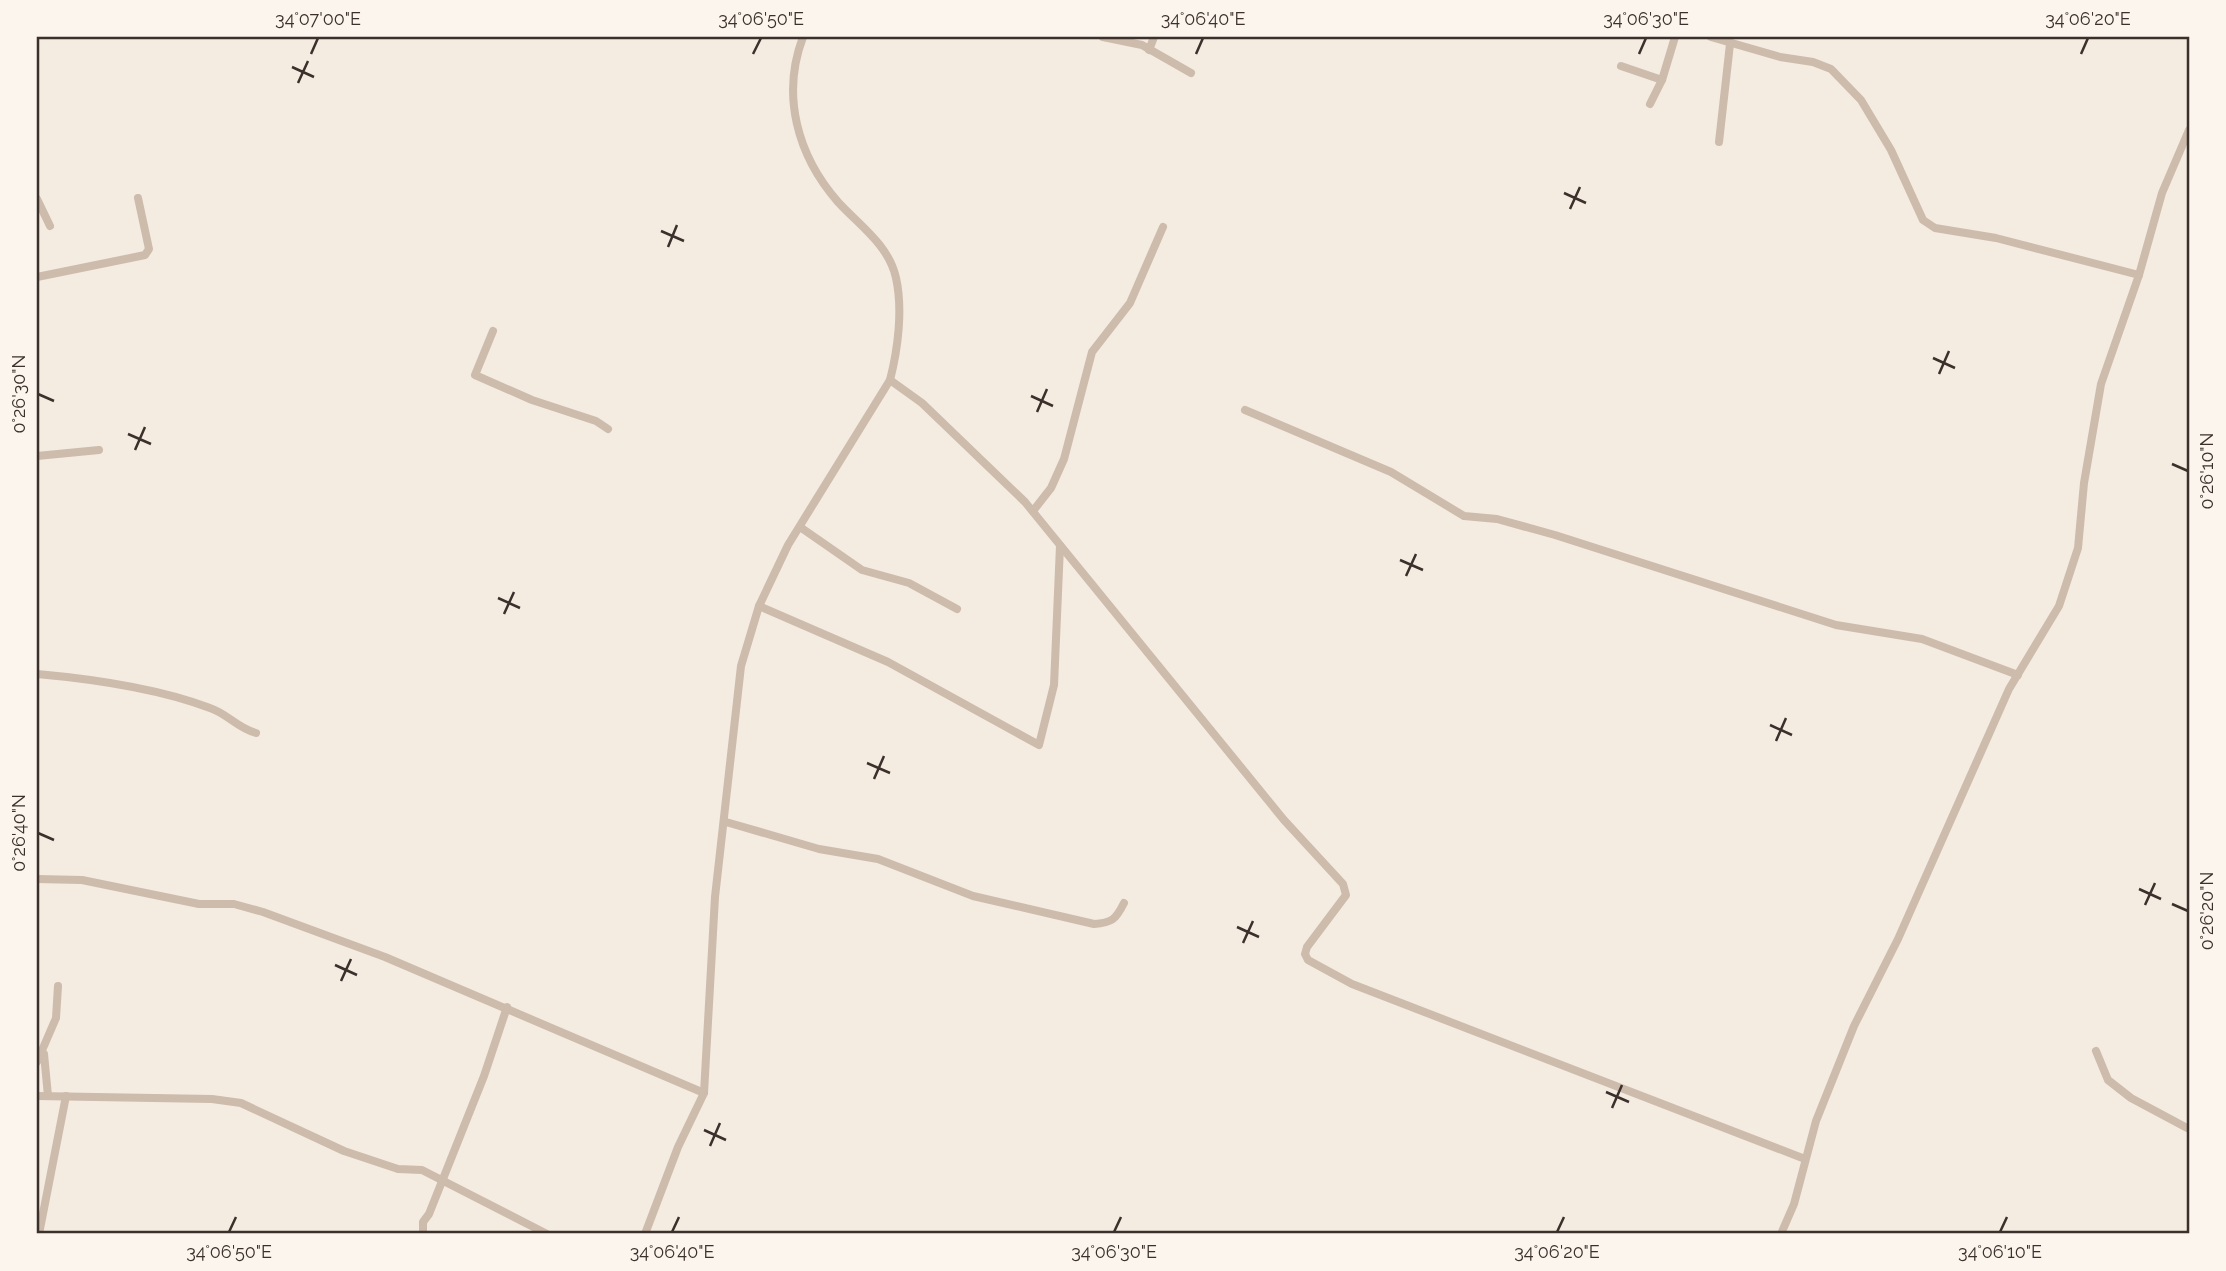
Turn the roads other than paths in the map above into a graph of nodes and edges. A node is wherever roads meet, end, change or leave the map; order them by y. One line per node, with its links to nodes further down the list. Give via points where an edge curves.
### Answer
1 (803, 37): 21 (street, via 793,64 792,84 799,134 836,199 884,249 896,277 897,335)
2 (1103, 37): 7 (street)
3 (1154, 37): 7 (street)
4 (1675, 37): 10 (street)
5 (1711, 37): 6 (street)
6 (1730, 44): 13 (street); 18 (street, via 1831,69 1861,100 1891,150 1923,220 1935,228 1996,238)
7 (1149, 50): 9 (street)
8 (1621, 66): 10 (street)
9 (1191, 73)
10 (1662, 80): 11 (street)
11 (1650, 104)
12 (2189, 130): 18 (street, via 2162,193)
13 (1719, 142)
14 (138, 198): 19 (street, via 149,248 145,255)
15 (37, 199): 16 (street)
16 (50, 226)
17 (1163, 227): 26 (street, via 1130,303 1092,352 1064,459)
18 (2139, 275): 32 (street, via 2101,384 2078,548 2059,607)
19 (37, 277)
20 (493, 331): 23 (street, via 475,375)
21 (890, 380): 26 (street, via 922,403); 27 (street)
22 (1245, 410): 32 (street, via 1391,472 1464,516 1497,519 1555,535 1836,625 1922,639)
23 (608, 429)
24 (99, 450): 25 (street)
25 (37, 456)
26 (1033, 512): 28 (street)
27 (800, 527): 29 (street); 30 (street, via 862,570 908,583)
28 (1060, 547): 29 (street, via 1054,685 1040,744 879,657); 47 (street, via 1284,820 1346,888 1346,895 1307,947 1308,960 1352,984)
29 (759, 606): 34 (street, via 741,666)
30 (957, 609)
31 (37, 674): 33 (street, via 103,680 180,699 209,708)
32 (2018, 675): 47 (street, via 1854,1026)
33 (256, 733)
34 (726, 822): 36 (street, via 819,849 878,859 973,896 1094,924 1116,918); 42 (street, via 715,897)
35 (37, 879): 38 (street, via 82,880 199,904 234,904 385,957)
36 (1124, 903)
37 (58, 986): 39 (street, via 56,1018)
38 (507, 1007): 42 (street); 48 (street)
39 (46, 1041): 41 (street); 44 (street, via 43,1060)
40 (2096, 1051): 46 (street, via 2108,1080)
41 (37, 1062)
42 (704, 1093): 52 (street)
43 (37, 1096): 44 (street)
44 (48, 1096): 45 (street)
45 (66, 1096): 48 (street, via 231,1101 345,1151 398,1169 422,1170); 49 (street)
46 (2189, 1129)
47 (1805, 1159): 53 (street)
48 (443, 1181): 50 (street, via 423,1222); 51 (street)
49 (39, 1234)
50 (424, 1234)
51 (547, 1234)
52 (645, 1234)
53 (1781, 1234)

